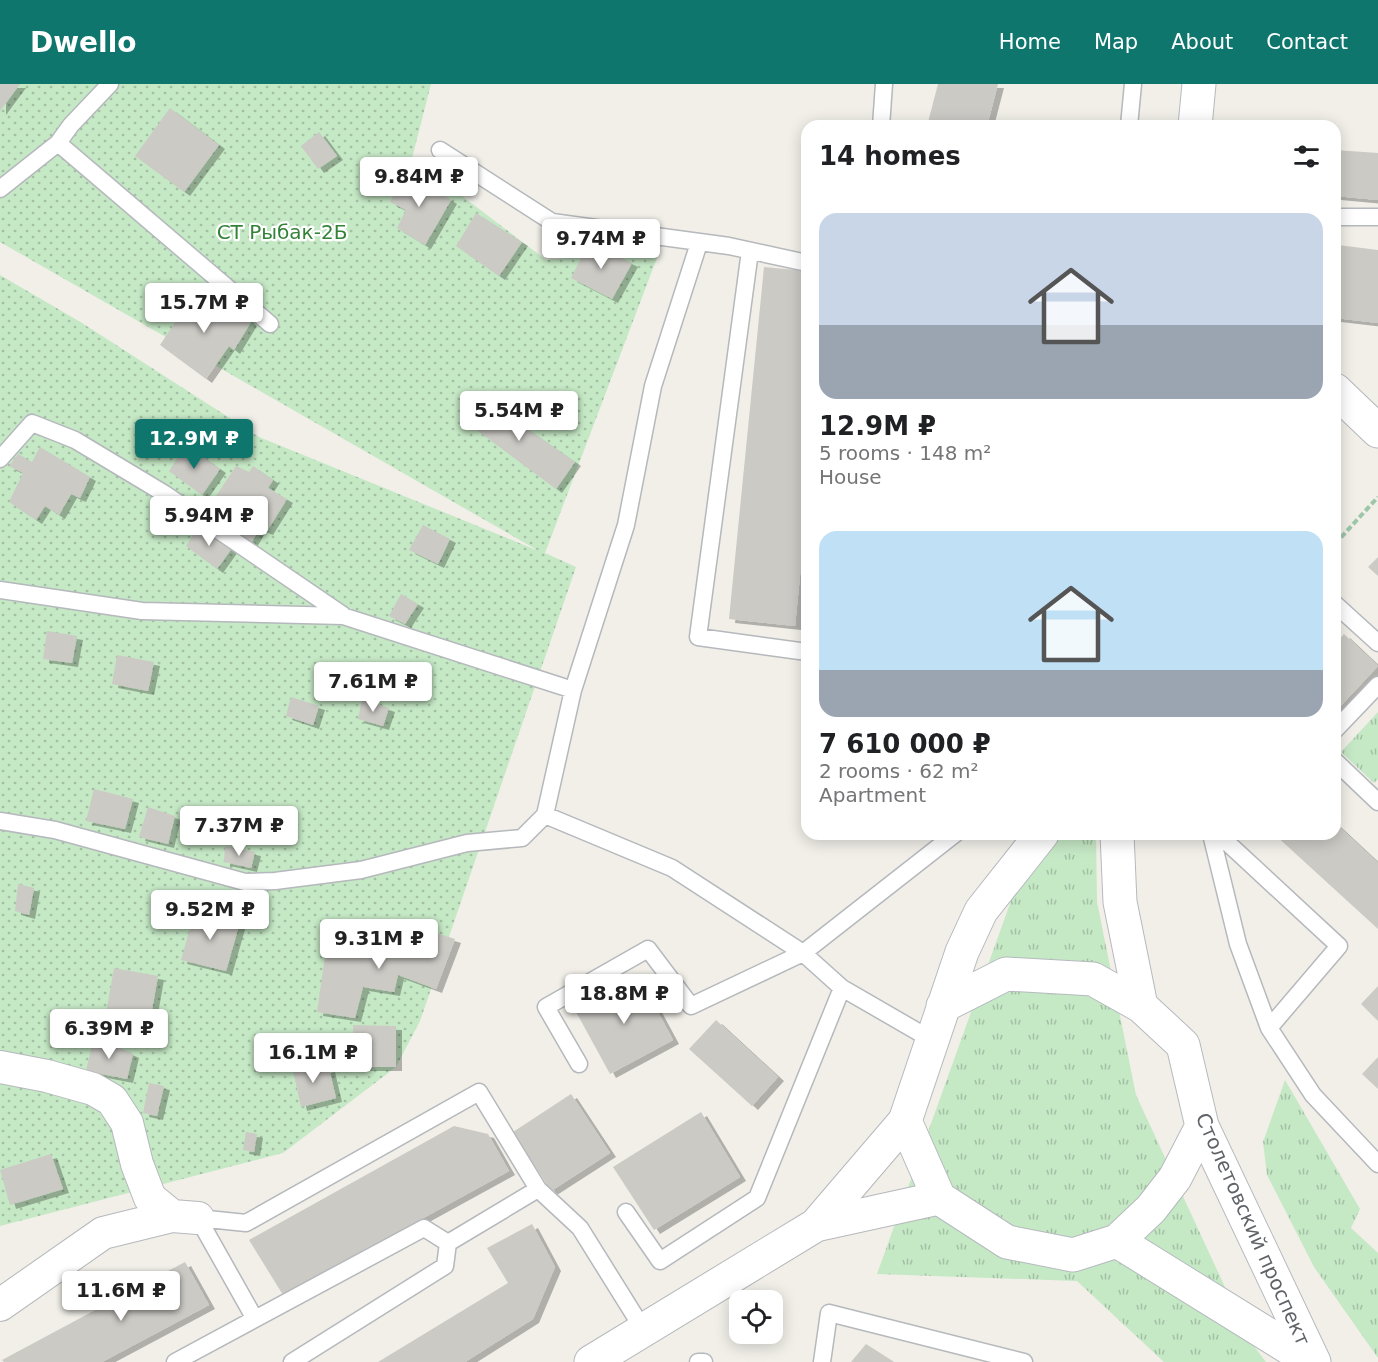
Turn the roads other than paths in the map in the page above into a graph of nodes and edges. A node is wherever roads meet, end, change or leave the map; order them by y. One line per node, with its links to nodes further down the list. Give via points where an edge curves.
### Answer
1 (110, 84): 8 (lane)
2 (884, 84): 5 (lane)
3 (1133, 84): 6 (lane)
4 (1199, 84): 7 (main road)
5 (881, 120)
6 (1130, 120)
7 (1196, 120)
8 (58, 143): 10 (lane); 16 (lane)
9 (440, 150): 13 (lane, via 552,222)
10 (0, 189)
11 (1341, 217): 12 (lane)
12 (1378, 218)
13 (699, 243): 14 (lane); 26 (lane, via 653,386 626,525)
14 (750, 251): 15 (lane); 24 (lane, via 698,638)
15 (801, 261)
16 (270, 324)
17 (1341, 396): 18 (main road)
18 (1378, 431)
19 (0, 459): 22 (lane, via 32,423 75,440 165,494)
20 (0, 590): 22 (lane, via 142,611)
21 (1341, 609): 23 (lane)
22 (343, 616): 26 (lane)
23 (1378, 643)
24 (801, 651)
25 (1378, 685): 27 (lane)
26 (573, 690): 30 (lane)
27 (1341, 724)
28 (1341, 767): 29 (lane)
29 (1378, 801)
30 (545, 815): 31 (lane, via 522,838 467,843 361,870 245,882 55,830); 37 (lane, via 672,868)
31 (0, 820)
32 (947, 840): 37 (lane)
33 (1037, 840): 39 (main road, via 981,911)
34 (1117, 840): 40 (main road, via 1120,902)
35 (1212, 840): 41 (lane, via 1238,944)
36 (1224, 840): 41 (lane, via 1339,946)
37 (803, 953): 38 (lane); 43 (lane, via 691,1006 648,949 546,1007)
38 (842, 988): 42 (lane); 50 (lane, via 757,1198 660,1262)
39 (943, 1006): 40 (main road, Столетовский проспект, via 1006,974 1093,979); 42 (main road)
40 (1141, 1006): 46 (main road, Столетовский проспект, via 1183,1045)
41 (1269, 1028): 47 (lane, via 1313,1095)
42 (932, 1040): 45 (main road)
43 (579, 1064)
44 (0, 1067): 51 (street, via 93,1089 112,1100 127,1123 150,1198)
45 (905, 1121): 49 (main road); 52 (main road)
46 (1202, 1125): 53 (main road, via 1175,1178 1151,1209); 65 (main road, Столетовский проспект)
47 (1378, 1164)
48 (538, 1189): 51 (lane, via 479,1092 246,1223); 54 (lane); 57 (lane, via 580,1228)
49 (939, 1198): 52 (main road); 53 (main road, via 1007,1242 1074,1255)
50 (626, 1212)
51 (185, 1217): 55 (street, via 103,1233); 56 (lane)
52 (816, 1224): 57 (main road)
53 (1117, 1241): 65 (main road)
54 (448, 1244): 56 (lane, via 424,1228); 59 (lane, via 444,1266)
55 (0, 1305)
56 (255, 1319): 58 (lane)
57 (643, 1329): 60 (main road)
58 (175, 1362)
59 (292, 1362)
60 (591, 1362)
61 (698, 1362): 62 (lane)
62 (704, 1362)
63 (822, 1362): 64 (lane, via 829,1313)
64 (1024, 1362)
65 (1313, 1362)

